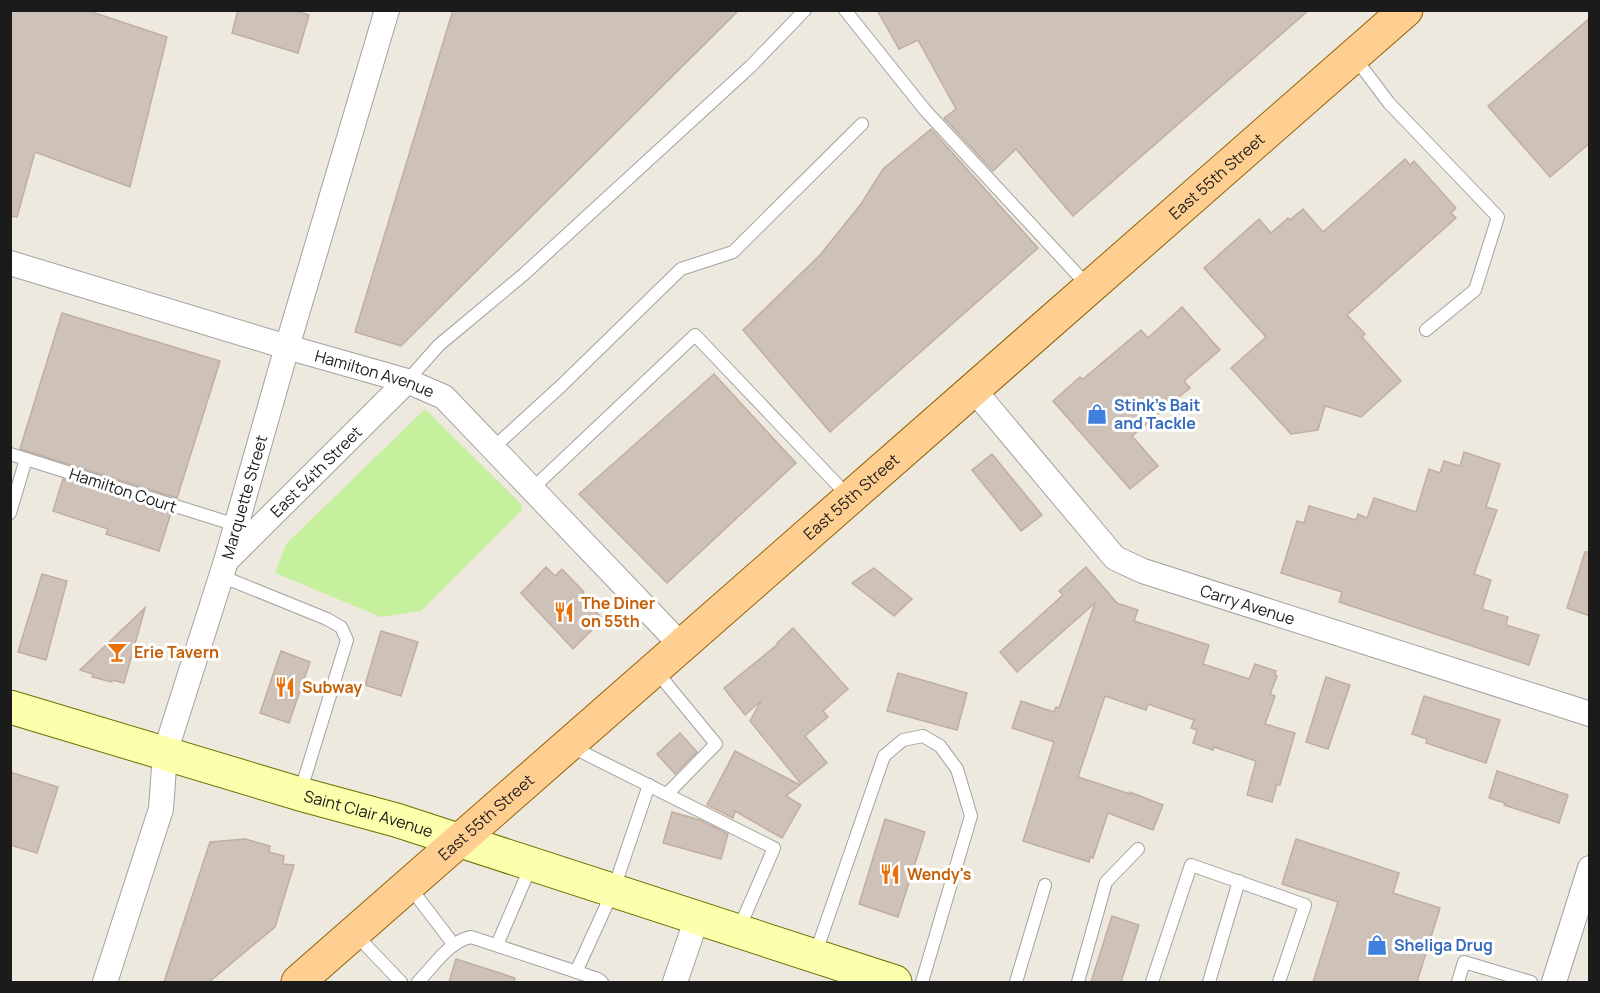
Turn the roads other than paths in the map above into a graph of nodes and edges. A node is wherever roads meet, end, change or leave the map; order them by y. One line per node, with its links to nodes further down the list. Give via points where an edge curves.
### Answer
1 (387, 10): 10 (street, Marquette Street)
2 (805, 10): 11 (lane, via 751,66 523,275 439,345)
3 (845, 10): 8 (lane, via 925,110)
4 (1406, 10): 5 (main road, East 55th Street)
5 (1354, 57): 8 (main road, East 55th Street); 9 (lane, via 1389,103 1498,217 1475,290)
6 (862, 124): 13 (lane, via 733,252 681,268)
7 (10, 263): 10 (street, Hamilton Avenue)
8 (1090, 288): 12 (main road, East 55th Street)
9 (1426, 330)
10 (287, 347): 11 (street, Hamilton Avenue); 19 (street, Marquette Street)
11 (407, 381): 13 (street, Hamilton Avenue, via 444,397); 20 (street, East 54th Street)
12 (974, 390): 17 (main road, East 55th Street); 24 (street, Carry Avenue, via 1115,558 1143,571)
13 (493, 448): 16 (street, Hamilton Avenue)
14 (10, 454): 15 (lane, Hamilton Court)
15 (26, 459): 18 (lane); 19 (lane, Hamilton Court)
16 (532, 489): 17 (lane, via 695,336); 21 (street, Hamilton Avenue)
17 (850, 498): 21 (main road, East 55th Street)
18 (10, 513)
19 (236, 525): 20 (street, Marquette Street)
20 (224, 568): 26 (street, Marquette Street); 28 (lane, via 341,627 347,640)
21 (682, 646): 22 (main road, East 55th Street)
22 (655, 670): 25 (main road, East 55th Street); 29 (lane, via 716,744)
23 (10, 707): 26 (main road, Saint Clair Avenue)
24 (1590, 714)
25 (569, 745): 27 (lane); 30 (main road, East 55th Street)
26 (165, 753): 28 (main road, Saint Clair Avenue); 46 (street, Marquette Street, via 161,809)
27 (650, 785): 29 (lane); 37 (lane)
28 (300, 794): 30 (main road, Saint Clair Avenue)
29 (667, 794): 39 (lane, via 774,848)
30 (460, 841): 32 (main road, Saint Clair Avenue); 36 (main road, East 55th Street)
31 (1138, 849): 54 (lane, via 1106,882)
32 (532, 864): 37 (main road, Saint Clair Avenue); 42 (lane)
33 (1590, 868): 60 (street)
34 (1239, 881): 55 (lane, via 1191,865); 56 (lane); 57 (lane, via 1305,905)
35 (1045, 885): 53 (lane)
36 (408, 886): 40 (main road, East 55th Street); 41 (lane)
37 (613, 891): 38 (main road, Saint Clair Avenue); 44 (lane)
38 (697, 918): 39 (main road, Saint Clair Avenue); 51 (street)
39 (738, 931): 43 (main road, Saint Clair Avenue)
40 (354, 934): 47 (main road, East 55th Street); 48 (lane)
41 (454, 945): 42 (lane, via 471,937); 49 (lane)
42 (497, 945): 44 (lane)
43 (814, 956): 45 (main road, Saint Clair Avenue); 52 (lane, via 884,756 903,740 923,736 940,746 957,769 971,816)
44 (576, 972): 50 (lane)
45 (880, 980)
46 (105, 982)
47 (297, 982)
48 (401, 982)
49 (418, 982)
50 (602, 982)
51 (675, 982)
52 (922, 982)
53 (1016, 982)
54 (1078, 982)
55 (1152, 982)
56 (1209, 982)
57 (1279, 982)
58 (1458, 982): 59 (lane, via 1464,962)
59 (1531, 982)
60 (1554, 982)

